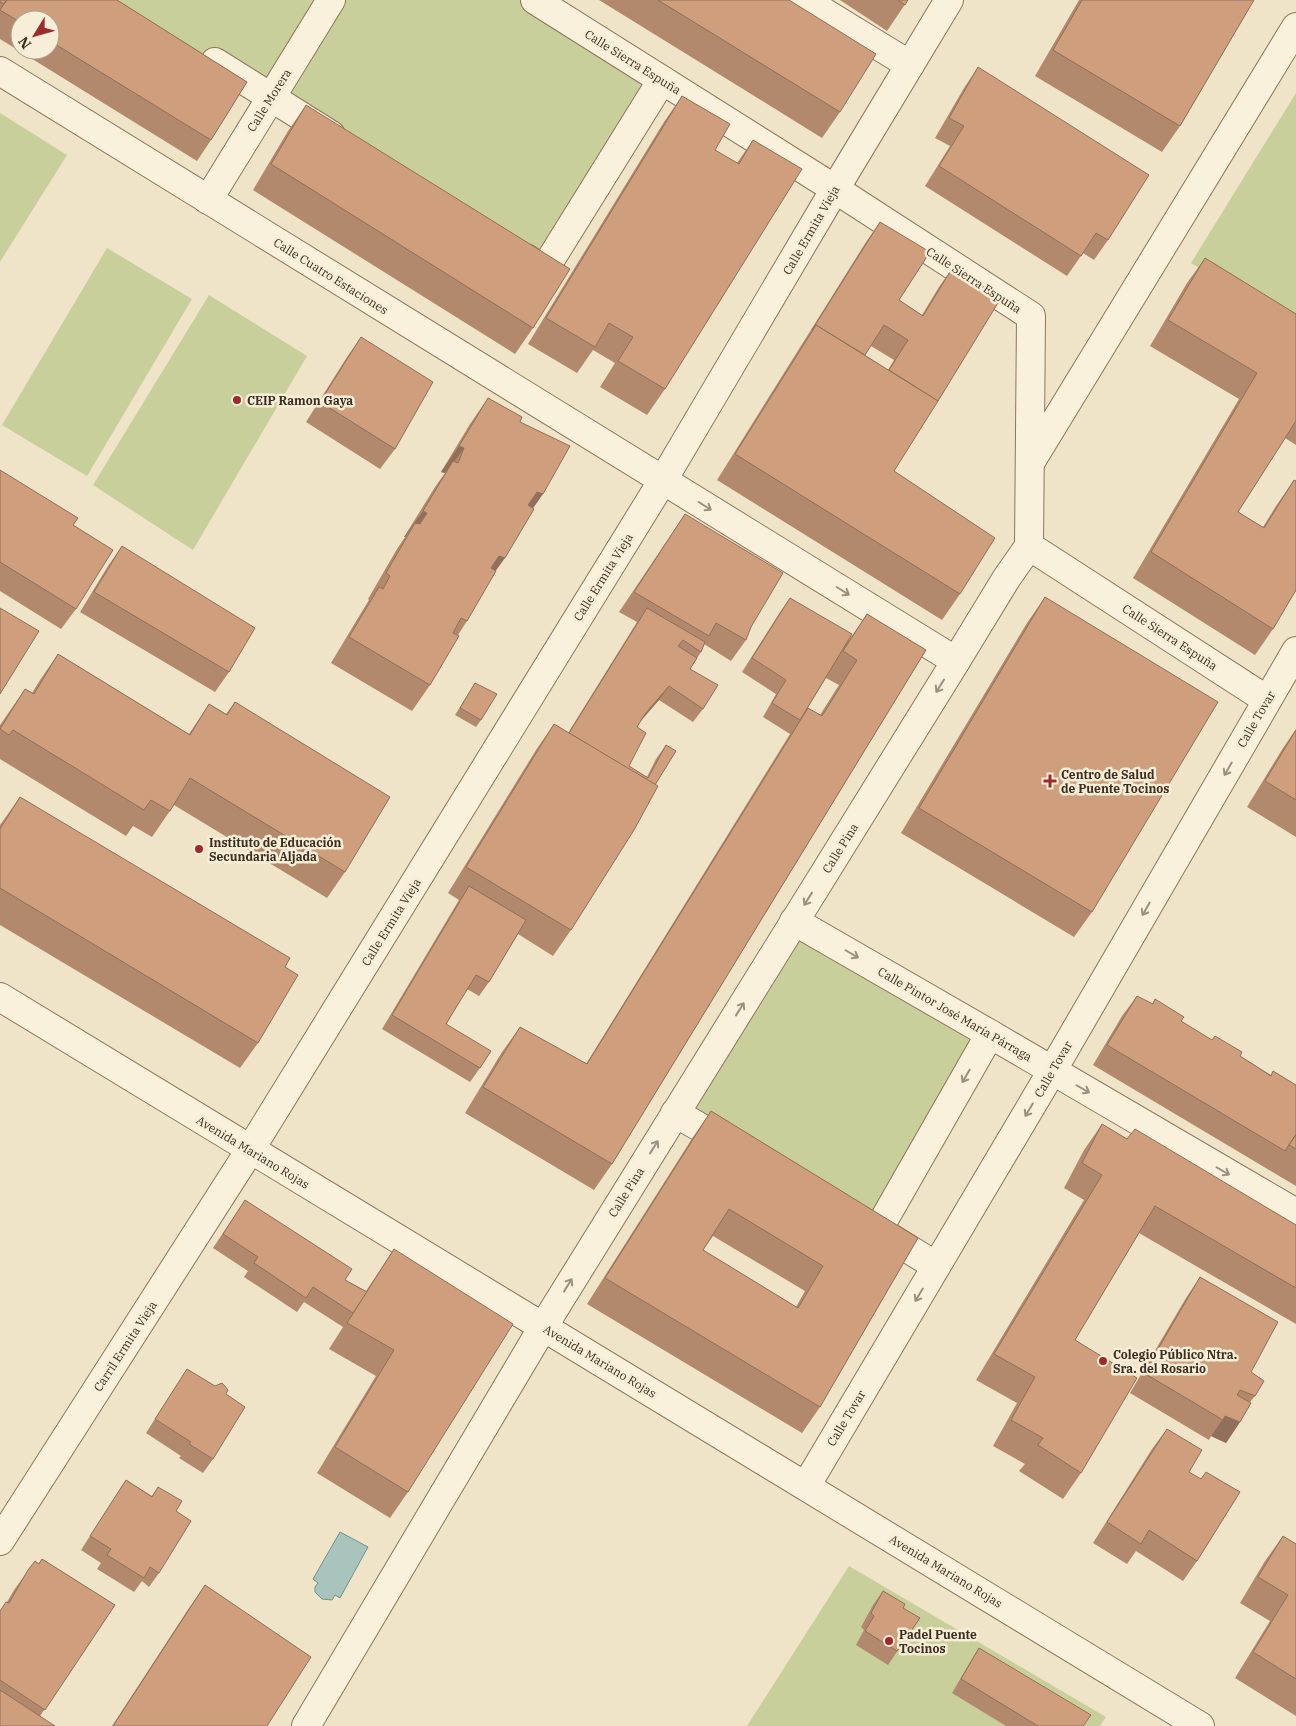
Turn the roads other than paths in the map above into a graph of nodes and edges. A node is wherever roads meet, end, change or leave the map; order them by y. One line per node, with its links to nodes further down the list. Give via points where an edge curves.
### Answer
1 (331, 0): 10 (street, Calle Morera)
2 (535, 0): 9 (street, Calle Sierra Espuña)
3 (804, 0): 7 (street)
4 (949, 0): 7 (street, Calle Ermita Vieja)
5 (1296, 27): 15 (street)
6 (198, 51): 10 (street)
7 (910, 65): 12 (street, Calle Ermita Vieja)
8 (0, 72): 13 (street, Calle Cuatro Estaciones)
9 (662, 80): 12 (street, Calle Sierra Espuña); 14 (street, via 544,270)
10 (271, 97): 11 (street); 13 (street, Calle Morera)
11 (354, 150)
12 (835, 189): 15 (street, Calle Sierra Espuña, via 1030,316); 16 (street, Calle Ermita Vieja)
13 (208, 200): 16 (street, Calle Cuatro Estaciones)
14 (503, 244)
15 (1030, 462): 17 (street, Calle Sierra Espuña)
16 (663, 480): 19 (street, one-way to 19); 26 (street, Calle Ermita Vieja)
17 (1029, 546): 19 (street, Calle Pina); 20 (street, Calle Sierra Espuña)
18 (1296, 651): 20 (street, Calle Tovar)
19 (956, 661): 21 (street, Calle Pina, one-way to 21)
20 (1267, 700): 24 (street, Calle Tovar, one-way to 24)
21 (794, 921): 23 (street, Calle Pintor José María Párraga, one-way to 23); 25 (street, Calle Pina, one-way to 21)
22 (0, 997): 26 (street, Avenida Mariano Rojas)
23 (990, 1034): 24 (street, Calle Pintor José María Párraga); 30 (street, one-way to 30)
24 (1052, 1071): 28 (street, Calle Pintor José María Párraga, one-way to 28); 31 (street, Calle Tovar, one-way to 31)
25 (675, 1113): 27 (street); 32 (street, Calle Pina, one-way to 25)
26 (250, 1150): 32 (street, Avenida Mariano Rojas); 34 (street, Carril Ermita Vieja)
27 (751, 1157)
28 (1296, 1213)
29 (853, 1216): 30 (street)
30 (878, 1230): 31 (street)
31 (936, 1266): 33 (street, Calle Tovar, one-way to 33)
32 (542, 1327): 33 (street, Avenida Mariano Rojas); 35 (street, Calle Pina)
33 (806, 1486): 36 (street, Avenida Mariano Rojas)
34 (0, 1542)
35 (306, 1726)
36 (1200, 1726)

